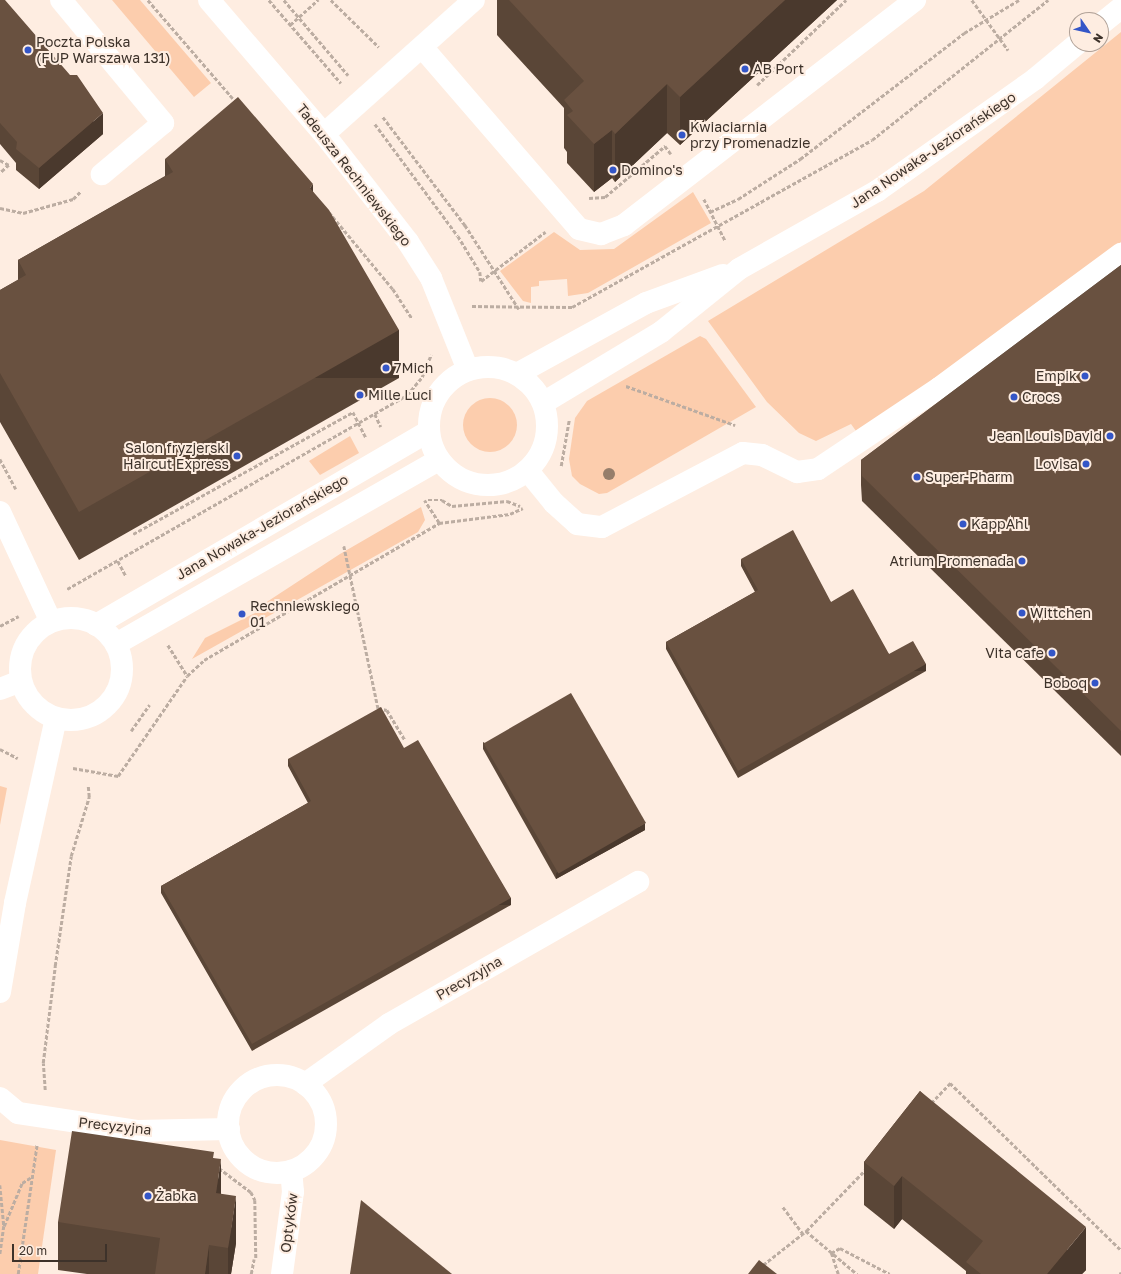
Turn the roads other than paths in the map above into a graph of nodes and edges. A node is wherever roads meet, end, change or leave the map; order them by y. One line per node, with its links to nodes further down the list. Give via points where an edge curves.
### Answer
1 (61, 0): 10 (street, via 163,123)
2 (209, 0): 9 (street, Tadeusza Rechniewskiego)
3 (474, 0): 7 (street)
4 (915, 0): 7 (street, via 624,226 601,234 579,229)
5 (1121, 8): 6 (street)
6 (1109, 18)
7 (422, 48): 9 (street, via 373,105)
8 (1069, 51): 12 (street, Jana Nowaka-Jeziorańskiego, via 1035,79 877,191)
9 (324, 134): 13 (street, Tadeusza Rechniewskiego, via 408,242 431,278)
10 (102, 174)
11 (1121, 254): 18 (street, via 939,388 818,469 797,472 762,455 743,453 602,527 577,524 554,504)
12 (739, 270): 14 (street, Jana Nowaka-Jeziorańskiego, via 646,303); 15 (street, Jana Nowaka-Jeziorańskiego, via 661,332)
13 (468, 370): 14 (street, via 485,366); 16 (street, via 443,388 430,416)
14 (517, 374): 15 (street, via 533,386)
15 (543, 403): 18 (street, via 547,440)
16 (429, 431): 17 (street); 21 (street, Jana Nowaka-Jeziorańskiego)
17 (439, 460): 18 (street, via 460,478 481,486 514,480); 22 (street, Jana Nowaka-Jeziorańskiego)
18 (528, 471)
19 (0, 512): 20 (street)
20 (51, 622): 21 (street, via 73,618); 23 (street, via 34,634 23,651)
21 (96, 624): 22 (street)
22 (116, 644): 25 (street, via 122,670 115,696 106,706 82,719)
23 (21, 681): 24 (street); 25 (street, via 34,704)
24 (0, 689)
25 (56, 718): 27 (street)
26 (638, 882): 28 (street, Precyzyjna, via 389,1024)
27 (0, 992)
28 (305, 1084): 30 (street, via 276,1075 260,1079 236,1099); 31 (street, via 324,1109 325,1132 316,1154 305,1165)
29 (3, 1101): 30 (street, Precyzyjna, via 18,1113 137,1131)
30 (229, 1129): 31 (street, via 239,1155 250,1165 276,1174)
31 (290, 1171): 32 (street, Optyków, via 294,1192)
32 (282, 1269)

